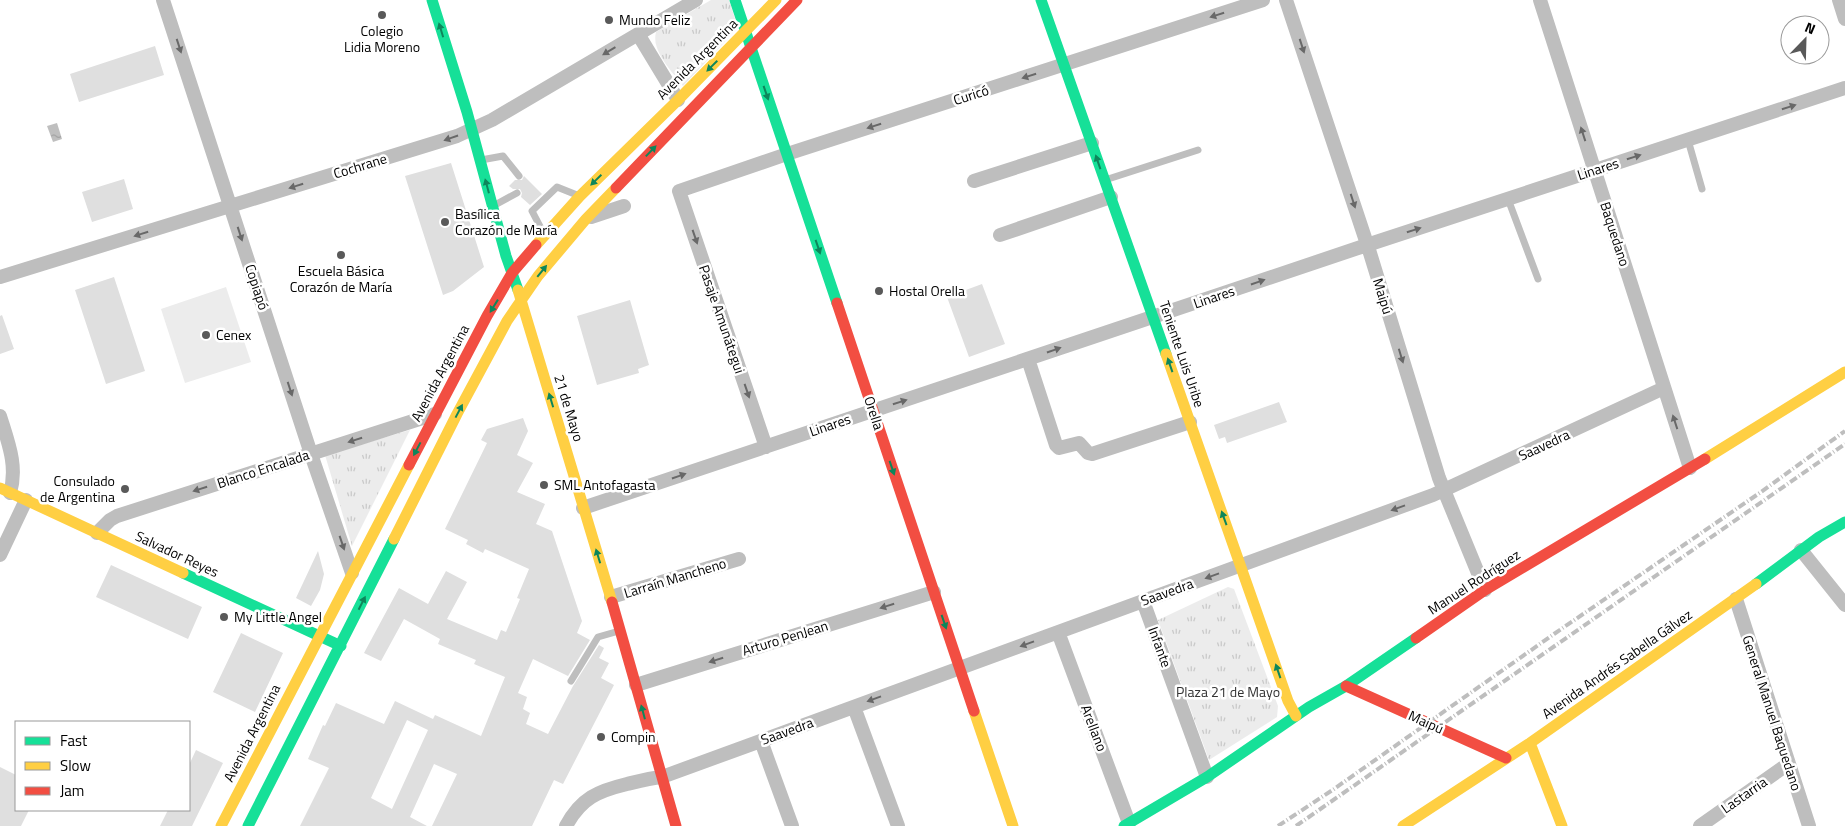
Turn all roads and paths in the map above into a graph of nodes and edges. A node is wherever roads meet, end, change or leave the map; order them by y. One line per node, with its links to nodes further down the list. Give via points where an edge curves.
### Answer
1 (163, 0): 35 (street, Copiapó, one-way to 35)
2 (696, 0): 14 (street, Cochrane)
3 (735, 0): 13 (street, Orella)
4 (776, 0): 13 (street, Avenida Argentina)
5 (797, 0): 15 (street)
6 (1042, 0): 16 (street, Teniente Luis Uribe)
7 (1263, 0): 16 (street, Curicó, one-way to 16)
8 (1286, 0): 41 (street, Maipú, one-way to 41)
9 (1540, 0): 25 (street, Baquedano, one-way to 9)
10 (1839, 0): 12 (street)
11 (436, 1): 19 (street, 21 de Mayo, one-way to 11)
12 (1845, 19)
13 (746, 32): 15 (street, Orella); 18 (street, Avenida Argentina, one-way to 18)
14 (638, 34): 18 (street); 19 (street, Cochrane, one-way to 19)
15 (750, 47): 23 (street, Orella, one-way to 23); 38 (street, one-way to 15)
16 (1064, 64): 21 (street, Teniente Luis Uribe); 23 (street, Curicó, one-way to 23)
17 (1845, 88): 20 (street, Linares, one-way to 17)
18 (678, 100): 32 (street, Avenida Argentina, one-way to 32)
19 (472, 130): 24 (street, 21 de Mayo); 35 (street, Cochrane, one-way to 35)
20 (1688, 140): 25 (street, Linares, one-way to 20); 29 (lane)
21 (1092, 143): 27 (street, Teniente Luis Uribe, one-way to 21); 28 (street)
22 (1198, 150): 27 (lane)
23 (787, 154): 30 (street, Curicó); 50 (street, Orella, one-way to 50)
24 (480, 160): 26 (lane, via 503,156); 36 (street, 21 de Mayo, one-way to 24)
25 (1594, 170): 34 (street, Linares); 49 (street, Baquedano)
26 (519, 176)
27 (1105, 180): 33 (street, Teniente Luis Uribe)
28 (974, 181)
29 (1702, 189)
30 (679, 191): 54 (street, Pasaje Amunátegui, one-way to 54)
31 (517, 193): 36 (lane)
32 (580, 196): 39 (street, Avenida Argentina); 39 (lane, via 557,187 541,200 532,211)
33 (1111, 196): 40 (street); 46 (street, Teniente Luis Uribe)
34 (1508, 199): 41 (street, Linares, one-way to 34); 44 (lane)
35 (231, 206): 43 (street, Cochrane, one-way to 43); 55 (street, Copiapó, one-way to 55)
36 (493, 206): 42 (street, 21 de Mayo)
37 (624, 206): 38 (street)
38 (586, 219): 45 (street, one-way to 38)
39 (545, 235): 42 (street, Avenida Argentina)
40 (1000, 235)
41 (1367, 245): 46 (street, Linares, one-way to 41); 58 (street, Maipú, one-way to 58)
42 (512, 273): 45 (street, 21 de Mayo); 51 (street, Avenida Argentina, one-way to 51)
43 (0, 277)
44 (1538, 279)
45 (521, 299): 60 (street, 21 de Mayo, one-way to 45); 77 (street, one-way to 45, via 457,414)
46 (1153, 317): 47 (street, Linares, one-way to 46); 53 (street, Teniente Luis Uribe, one-way to 46)
47 (1028, 359): 50 (street, Linares, one-way to 47); 53 (street, via 1059,448 1079,443 1092,454)
48 (1845, 372): 56 (street, Manuel Rodríguez)
49 (1664, 388): 56 (street, Baquedano, one-way to 49); 58 (street, Saavedra)
50 (873, 411): 54 (street, Linares); 69 (street, Orella, one-way to 69)
51 (435, 414): 55 (street, Blanco Encalada, one-way to 55); 67 (street, Avenida Argentina, one-way to 67)
52 (0, 416): 57 (street, via 14,465 13,483)
53 (1190, 422): 66 (street, Teniente Luis Uribe, one-way to 53)
54 (766, 447): 60 (street, Linares, one-way to 54)
55 (311, 454): 62 (street, Blanco Encalada, one-way to 62, via 118,516); 67 (street, Copiapó, one-way to 67)
56 (1690, 468): 68 (street, Manuel Rodríguez)
57 (5, 490): 59 (street, Salvador Reyes)
58 (1443, 491): 66 (street, Saavedra, one-way to 66); 68 (street, Maipú)
59 (26, 500): 62 (street, Salvador Reyes); 64 (street)
60 (583, 508): 70 (street, 21 de Mayo, one-way to 60)
61 (1845, 522): 63 (street, Avenida Andrés Sabella Gálvez)
62 (97, 533): 76 (street, Salvador Reyes)
63 (1801, 550): 71 (street, Avenida Andrés Sabella Gálvez); 73 (street)
64 (0, 555)
65 (739, 559): 70 (street, Larraín Mancheno)
66 (1240, 566): 72 (street, Saavedra, one-way to 72); 83 (street, Teniente Luis Uribe, one-way to 66)
67 (352, 572): 76 (street, Avenida Argentina)
68 (1485, 590): 81 (street, Manuel Rodríguez)
69 (934, 592): 78 (street, Orella, one-way to 78); 80 (street, Arturo PenJean, one-way to 80)
70 (611, 597): 74 (street, 21 de Mayo)
71 (1736, 599): 85 (street, Avenida Andrés Sabella Gálvez); 87 (street, General Manuel Baquedano)
72 (1143, 601): 75 (street, Saavedra); 89 (street, Infante)
73 (1845, 605)
74 (620, 631): 79 (lane, via 598,637); 80 (street, 21 de Mayo)
75 (1058, 632): 78 (street, Saavedra, one-way to 78); 90 (street, Arellano)
76 (319, 636): 77 (street, Salvador Reyes); 91 (street, Avenida Argentina)
77 (341, 646): 92 (street)
78 (960, 668): 82 (street, Saavedra, one-way to 82); 97 (street, Orella)
79 (571, 681)
80 (636, 685): 88 (street, 21 de Mayo, one-way to 80)
81 (1346, 686): 83 (street, Manuel Rodríguez); 86 (street, Maipú)
82 (854, 707): 84 (street, Saavedra); 96 (street)
83 (1296, 716): 89 (street, Manuel Rodríguez)
84 (761, 741): 88 (street, Saavedra); 95 (street)
85 (1530, 744): 86 (street, Avenida Andrés Sabella Gálvez); 99 (street)
86 (1506, 758): 98 (street, Avenida Andrés Sabella Gálvez)
87 (1788, 764): 100 (street, Lastarria); 101 (street, General Manuel Baquedano)
88 (662, 777): 93 (street, Saavedra, via 599,792 581,804); 94 (street, 21 de Mayo)
89 (1207, 777): 90 (street, Manuel Rodríguez)
90 (1127, 824)
91 (221, 826)
92 (248, 826)
93 (566, 826)
94 (676, 826)
95 (792, 826)
96 (898, 826)
97 (1013, 826)
98 (1403, 826)
99 (1562, 826)
100 (1700, 826)
101 (1809, 826)

